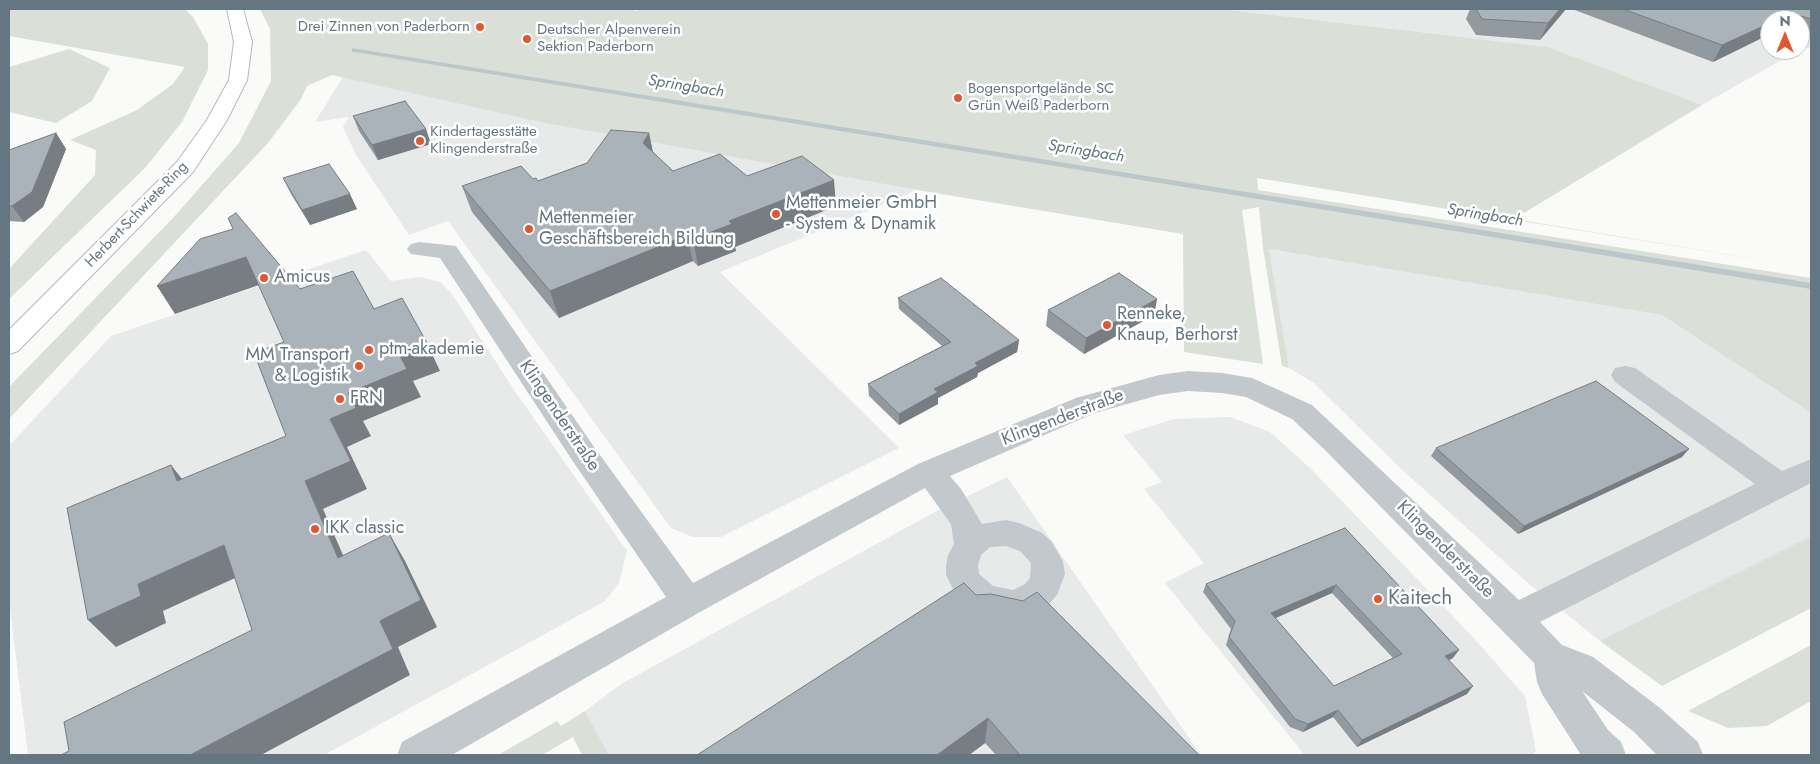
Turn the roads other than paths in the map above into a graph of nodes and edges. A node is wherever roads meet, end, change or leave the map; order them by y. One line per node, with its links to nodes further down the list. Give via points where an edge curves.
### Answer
1 (235, 9): 3 (main road, Herbert-Schwiete-Ring, via 243,42 238,80 217,120 185,167)
2 (419, 249): 9 (street, Klingenderstraße, via 448,252 582,452)
3 (9, 345)
4 (1625, 375): 7 (street)
5 (1811, 470): 7 (street)
6 (929, 472): 8 (street, via 966,522); 9 (street, Klingenderstraße); 10 (street, Klingenderstraße, via 1111,396 1188,381 1252,388 1302,412)
7 (1780, 486): 10 (street)
8 (970, 546)
9 (688, 602): 12 (street, Klingenderstraße)
10 (1514, 618): 11 (street, Klingenderstraße)
11 (1550, 656): 13 (street, via 1555,682 1596,744); 14 (street, Klingenderstraße, via 1580,668 1647,720)
12 (416, 755)
13 (1607, 755)
14 (1684, 755)

